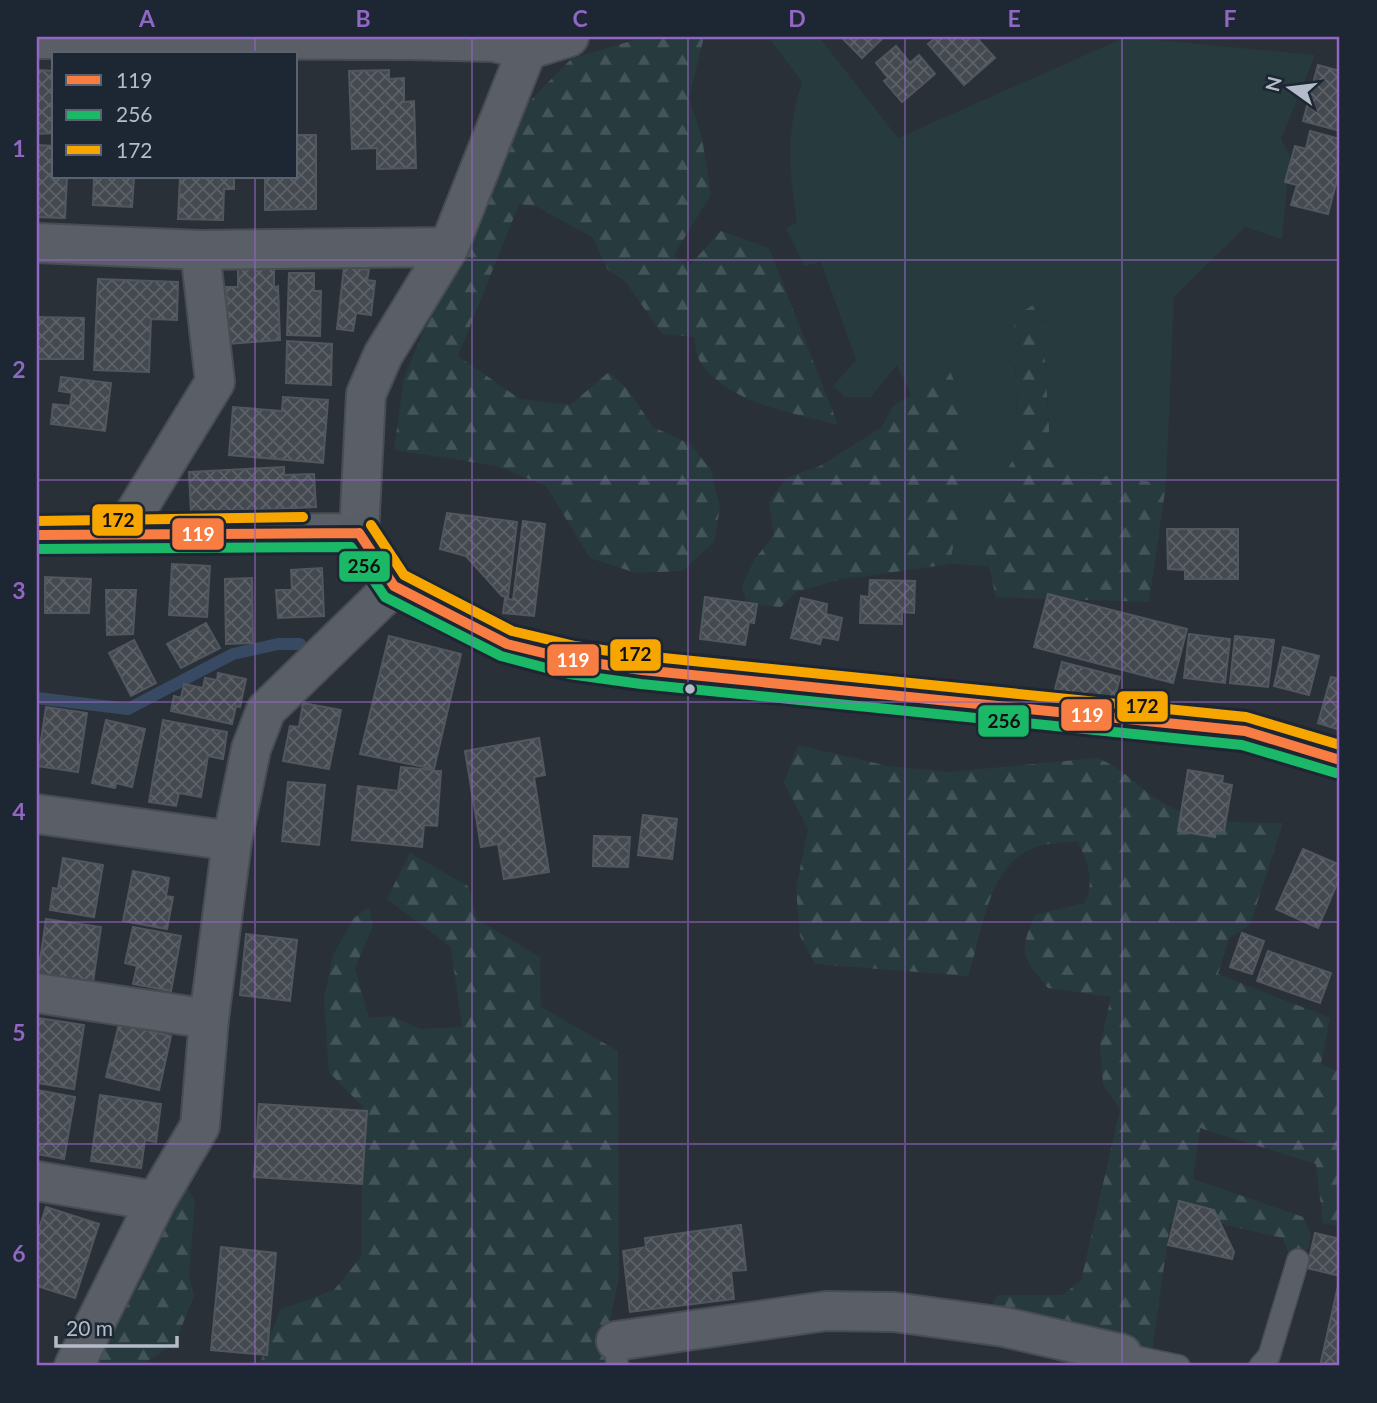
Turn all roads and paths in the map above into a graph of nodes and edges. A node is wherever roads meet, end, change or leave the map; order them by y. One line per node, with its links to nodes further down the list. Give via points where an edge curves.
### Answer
1 (569, 37): 4 (street)
2 (408, 38): 3 (street); 4 (street, via 494,42)
3 (37, 39)
4 (527, 50): 6 (street)
5 (37, 243): 7 (street)
6 (449, 247): 7 (street); 8 (street, via 383,355 366,394)
7 (200, 250): 9 (street, via 215,382)
8 (359, 533): 9 (street); 11 (street)
9 (122, 534): 10 (street)
10 (37, 535)
11 (394, 586): 12 (street, via 507,644 572,660 1245,731); 14 (street, via 267,710 251,749)
12 (1340, 760)
13 (37, 814): 14 (street)
14 (232, 841): 16 (street)
15 (37, 993): 16 (street)
16 (209, 1018): 18 (street, via 200,1126)
17 (37, 1181): 18 (street)
18 (156, 1201): 22 (street)
19 (1298, 1260): 24 (lane, via 1269,1356)
20 (616, 1353): 21 (street, via 826,1311 894,1312 1004,1327)
21 (1125, 1360): 23 (lane)
22 (74, 1366)
23 (1179, 1366)
24 (1260, 1366)

